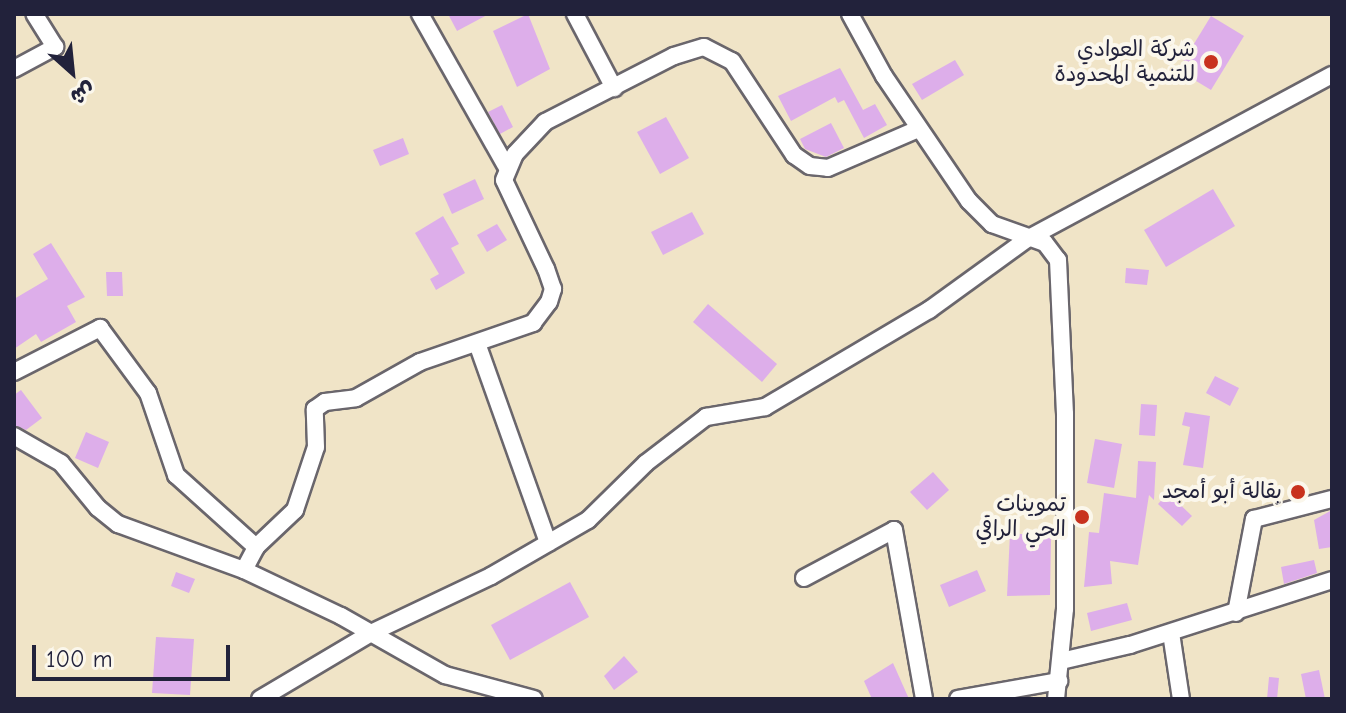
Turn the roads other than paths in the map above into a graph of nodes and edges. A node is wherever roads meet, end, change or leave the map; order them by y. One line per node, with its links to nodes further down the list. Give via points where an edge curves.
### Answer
1 (34, 14): 5 (street, via 55,47)
2 (420, 14): 9 (street)
3 (575, 14): 7 (street)
4 (850, 14): 8 (street)
5 (14, 69)
6 (1332, 75): 10 (street)
7 (614, 88): 8 (street, via 704,47 732,61 794,155 810,166 828,168); 9 (street, via 545,122)
8 (918, 129): 10 (street, via 984,216)
9 (507, 168): 11 (street, via 505,190 553,289 533,323)
10 (1027, 239): 15 (street, via 929,310 765,407 706,417 646,463 588,520); 23 (street, via 1045,243 1058,260 1062,282)
11 (478, 346): 15 (street); 16 (street, via 420,362 356,398 325,402 315,409 316,447 295,510)
12 (14, 372): 16 (street, via 100,328 148,393 176,475)
13 (14, 436): 17 (street, via 61,463 118,524)
14 (1332, 499): 20 (street, via 1254,519)
15 (548, 543): 21 (street)
16 (256, 547): 17 (street)
17 (244, 570): 21 (street)
18 (804, 578): 27 (street, via 894,530)
19 (1332, 580): 20 (street)
20 (1236, 613): 22 (street)
21 (371, 633): 25 (street); 26 (street, via 445,675)
22 (1171, 633): 23 (street); 30 (street)
23 (1061, 661): 24 (street)
24 (1059, 681): 28 (street); 29 (street)
25 (260, 699)
26 (534, 699)
27 (924, 699)
28 (958, 699)
29 (1056, 699)
30 (1181, 699)

